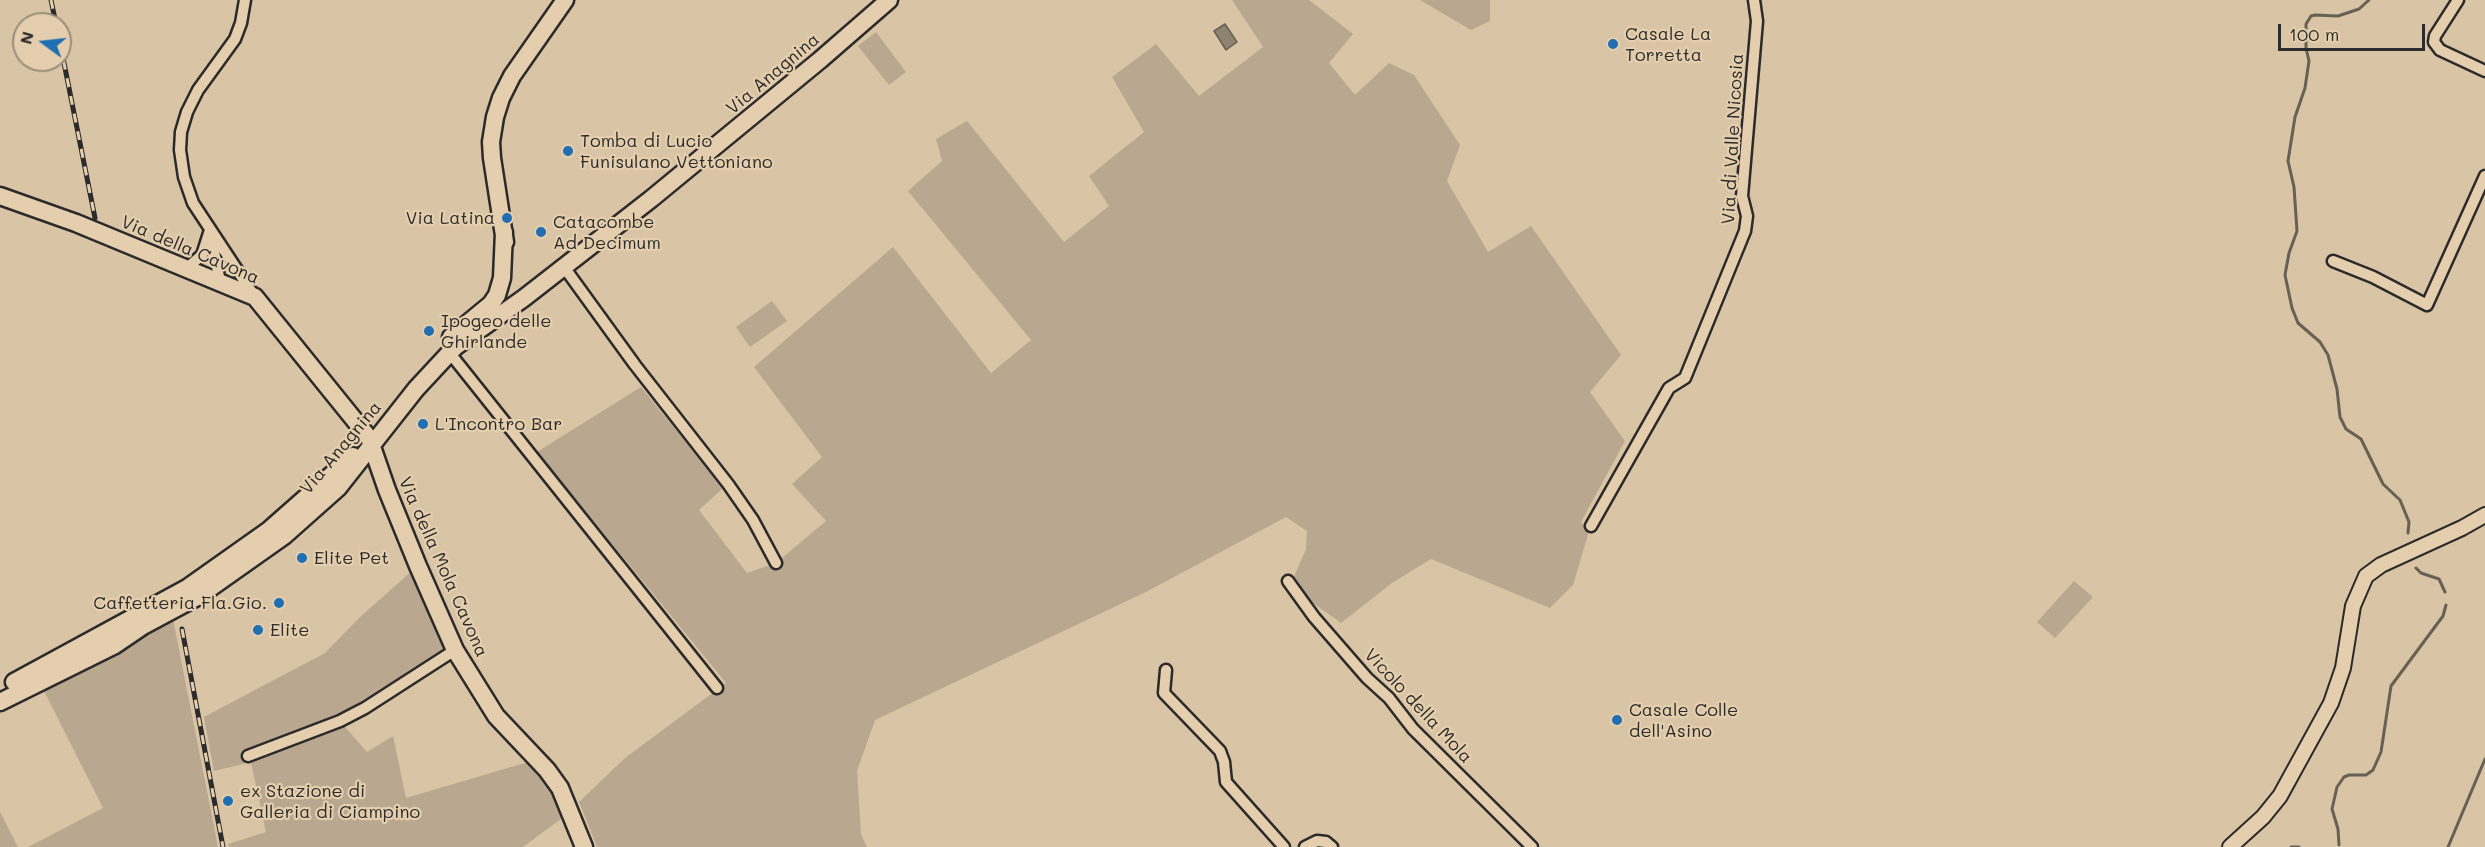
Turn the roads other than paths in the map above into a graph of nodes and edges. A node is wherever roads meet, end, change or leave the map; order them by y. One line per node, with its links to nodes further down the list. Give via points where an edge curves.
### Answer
1 (245, 0): 9 (street, via 238,33 192,100 180,137 188,191)
2 (565, 0): 10 (main road, Via Anagnina, via 512,76 496,112 491,147)
3 (888, 0): 11 (main road, Via Anagnina, via 811,68)
4 (1754, 0): 22 (street, Via di Valle Nicosia, via 1756,21 1742,196 1745,231 1684,378 1669,388)
5 (2458, 0): 6 (street, via 2434,42 2440,50)
6 (2485, 71)
7 (2485, 176): 12 (street, via 2427,305)
8 (0, 196): 15 (main road, Via della Cavona)
9 (209, 230): 13 (street); 15 (street, via 202,255); 17 (street)
10 (504, 232): 11 (main road, Via Anagnina, via 511,287 518,290); 20 (main road, Via Anagnina, via 502,278 495,300 429,360)
11 (595, 243): 14 (main road, Via Anagnina)
12 (2333, 261)
13 (232, 263): 16 (street); 17 (street)
14 (564, 267): 19 (main road, Via Anagnina); 24 (street, via 728,484)
15 (187, 268): 17 (main road, Via della Cavona)
16 (239, 273): 17 (street); 18 (street)
17 (219, 277): 18 (main road, Via della Cavona)
18 (255, 297): 20 (main road, Via della Cavona)
19 (449, 352): 20 (main road, Via Anagnina); 28 (street)
20 (371, 442): 23 (main road, Via Anagnina, via 320,506 284,536); 26 (main road, Via della Mola Cavona)
21 (2485, 515): 37 (street, via 2366,576 2353,606 2343,668 2331,703 2280,796)
22 (1591, 526)
23 (239, 560): 29 (main road, Via Anagnina); 30 (main road, Via Anagnina, via 199,596 115,645)
24 (776, 563)
25 (1288, 581): 36 (street, Vicolo della Mola, via 1314,617 1413,729)
26 (455, 650): 31 (street, via 349,717); 32 (main road, Via della Mola Cavona, via 496,716 560,788)
27 (1166, 670): 33 (street, via 1164,693 1220,752 1226,782)
28 (717, 688)
29 (0, 690)
30 (0, 702)
31 (248, 756)
32 (584, 847)
33 (1284, 847)
34 (1305, 847): 35 (street, via 1317,841)
35 (1332, 847)
36 (1532, 847)
37 (2230, 847)

